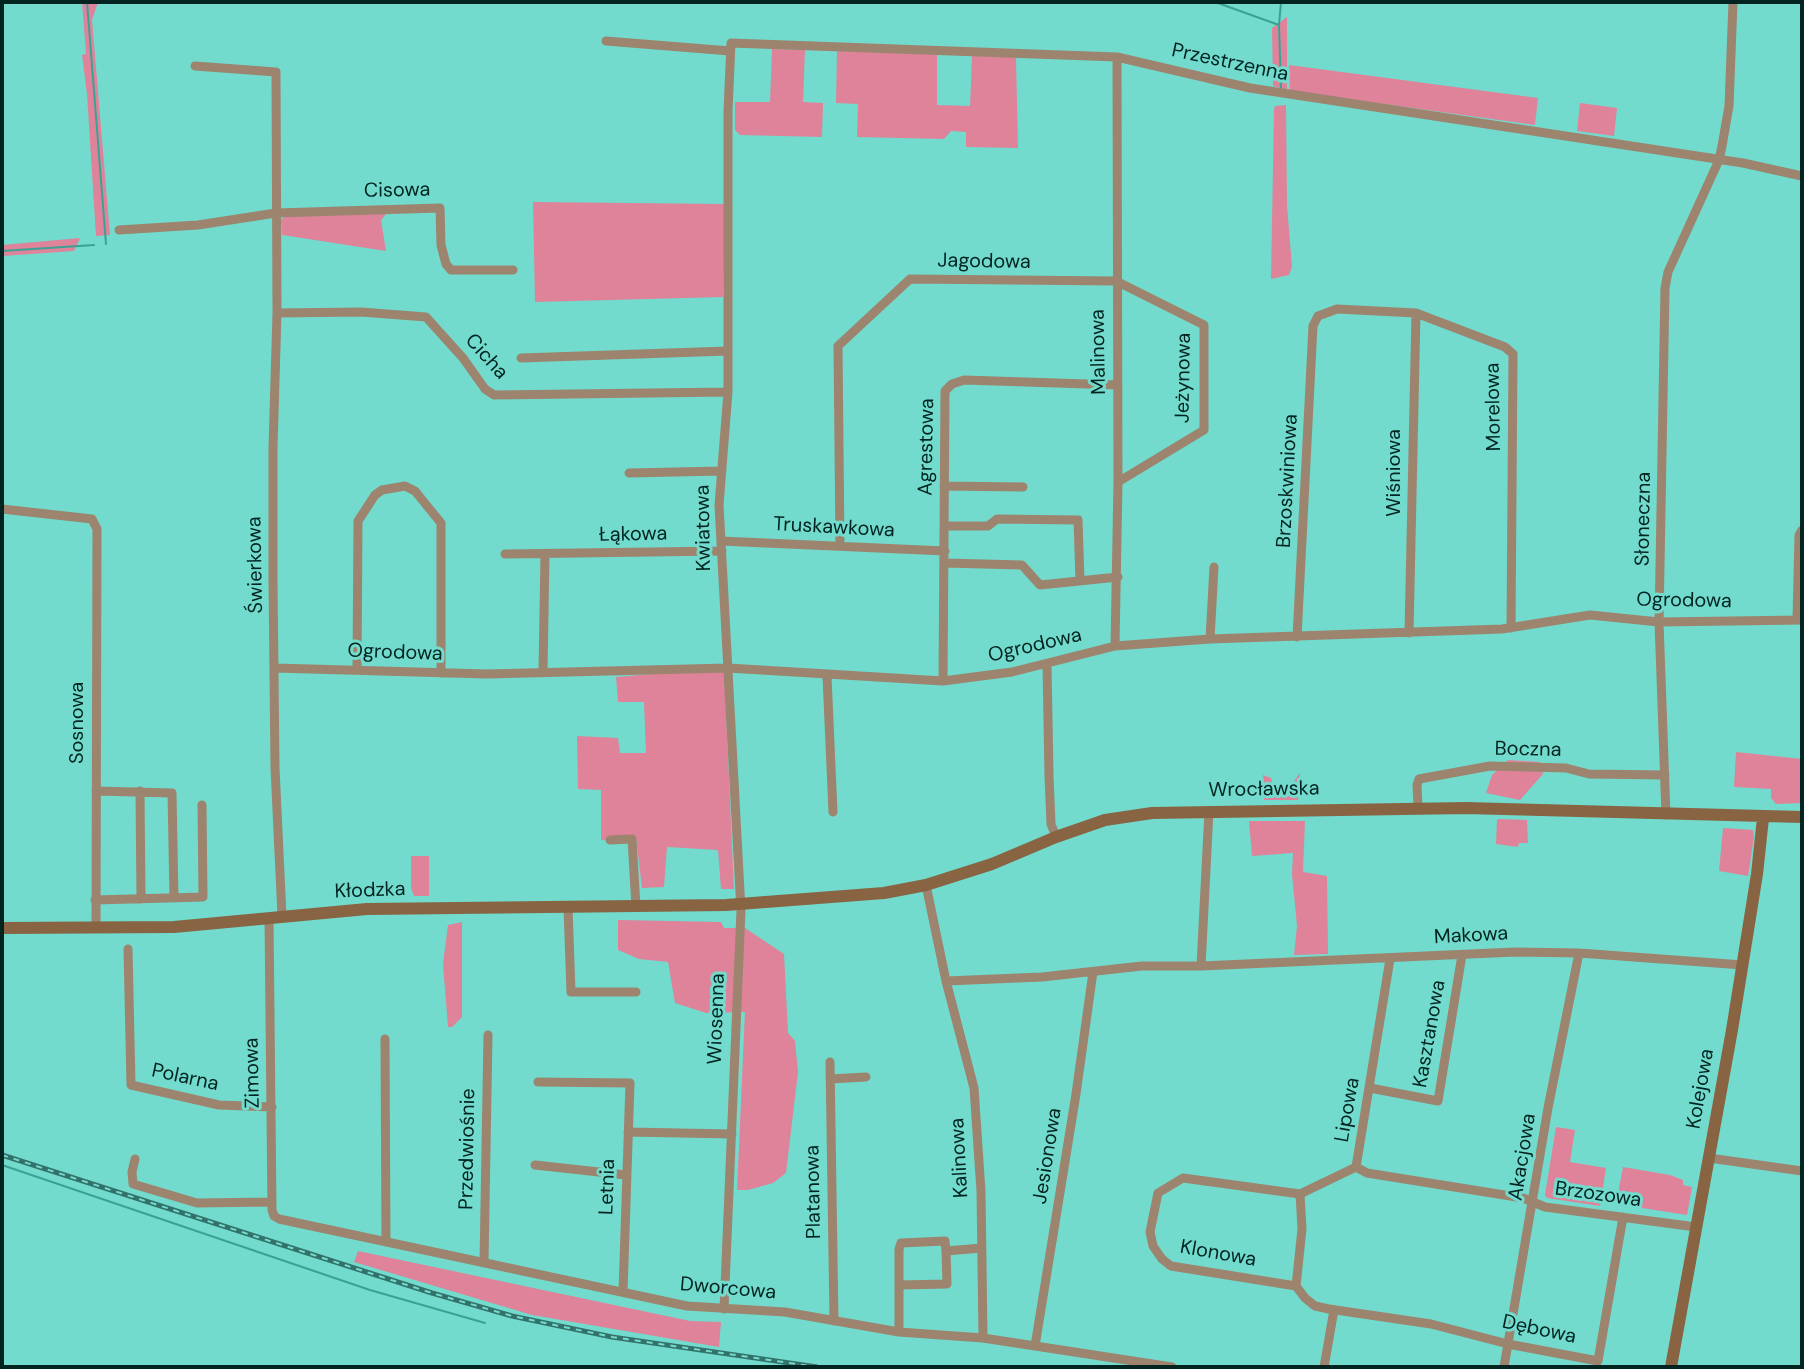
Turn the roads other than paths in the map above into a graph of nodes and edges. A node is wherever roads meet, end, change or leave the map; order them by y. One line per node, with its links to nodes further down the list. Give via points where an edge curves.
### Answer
1 (1733, 2): 6 (street, Słoneczna, via 1729,106)
2 (606, 41): 3 (street, Przestrzenna)
3 (731, 47): 4 (street, Przestrzenna); 15 (street, Kwiatowa)
4 (1117, 57): 6 (street, Przestrzenna, via 1250,88); 11 (street, Malinowa)
5 (195, 66): 8 (street, Świerkowa, via 276,72)
6 (1719, 160): 7 (street, Przestrzenna); 37 (street, Słoneczna, via 1668,272)
7 (1802, 176)
8 (276, 213): 9 (street); 10 (street, Cisowa, via 440,208 441,245 451,270); 12 (street, Świerkowa)
9 (119, 230)
10 (513, 270)
11 (1116, 281): 17 (street, Malinowa); 21 (street, Jeżynowa, via 1204,325 1204,430); 28 (street, Jagodowa, via 910,279 838,346)
12 (277, 313): 18 (street, Cicha, via 426,317 494,395); 44 (street, Świerkowa)
13 (1416, 313): 14 (street, Morelowa, via 1329,310); 38 (street, Morelowa, via 1513,354); 39 (street, Wiśniowa)
14 (1313, 326): 40 (street, Brzoskwiniowa)
15 (728, 351): 16 (street); 18 (street, Kwiatowa)
16 (521, 358)
17 (1118, 385): 21 (street, Malinowa); 22 (street, Agrestowa, via 964,380 952,384 945,391)
18 (728, 392): 19 (street, Kwiatowa)
19 (722, 471): 20 (street); 27 (street, Kwiatowa)
20 (629, 473)
21 (1118, 482): 34 (street, Malinowa)
22 (944, 486): 23 (street); 25 (street, Agrestowa)
23 (1023, 487)
24 (2, 509): 52 (street, Sosnowa, via 92,519 97,529)
25 (944, 526): 29 (street, Agrestowa); 35 (street, via 988,526 997,519 1078,520)
26 (1802, 530): 36 (street)
27 (721, 546): 28 (street, Truskawkowa); 31 (street, Łąkowa); 45 (street, Kwiatowa)
28 (840, 546): 29 (street, Truskawkowa)
29 (945, 551): 32 (street, Agrestowa)
30 (505, 554): 31 (street, Łąkowa)
31 (545, 554): 47 (street)
32 (945, 563): 35 (street, via 1022,565 1040,585); 50 (street, Agrestowa)
33 (1214, 567): 41 (street)
34 (1118, 577): 35 (street); 42 (street, Malinowa)
35 (1080, 581)
36 (1800, 620): 37 (street, Ogrodowa)
37 (1659, 622): 38 (street, Ogrodowa, via 1590,615); 51 (street, Słoneczna)
38 (1511, 628): 39 (street, Ogrodowa)
39 (1409, 633): 40 (street, Ogrodowa)
40 (1297, 637): 41 (street, Ogrodowa)
41 (1210, 639): 42 (street, Ogrodowa)
42 (1115, 646): 43 (street, Ogrodowa)
43 (1047, 664): 50 (street, Ogrodowa); 61 (street, via 1051,824)
44 (275, 668): 46 (street, Ogrodowa); 70 (street, Świerkowa)
45 (728, 668): 47 (street, Ogrodowa); 49 (street, Ogrodowa); 67 (street, Kwiatowa)
46 (357, 669): 48 (street, Ogrodowa); 48 (street, via 358,521 375,495 405,486 441,523)
47 (543, 672): 48 (street, Ogrodowa)
48 (441, 673)
49 (827, 676): 50 (street, Ogrodowa); 57 (street)
50 (943, 681)
51 (1665, 775): 55 (street, Boczna, via 1490,766 1419,779); 58 (street, Słoneczna)
52 (96, 791): 53 (street); 66 (street, Sosnowa)
53 (140, 791): 64 (street, via 172,793); 65 (street)
54 (202, 805): 64 (street, via 203,897)
55 (1418, 808): 56 (main road, Wrocławska); 58 (main road, Wrocławska)
56 (1209, 811): 61 (main road, Wrocławska, via 1132,815); 78 (street)
57 (833, 812)
58 (1666, 815): 60 (main road, Wrocławska)
59 (1802, 817): 60 (main road, Wrocławska)
60 (1763, 818): 77 (main road, Kolejowa)
61 (1056, 837): 63 (main road, Wrocławska)
62 (610, 840): 69 (street, via 632,839)
63 (926, 885): 67 (main road, Wrocławska); 80 (street)
64 (174, 898): 65 (street)
65 (141, 899): 66 (street)
66 (95, 900): 72 (street, Sosnowa)
67 (741, 904): 69 (main road, Kłodzka); 91 (street, Wiosenna)
68 (568, 907): 69 (main road, Kłodzka); 70 (main road, Kłodzka, via 367,909); 81 (street, via 571,992)
69 (636, 907)
70 (275, 917): 72 (main road, Kłodzka); 89 (street, Zimowa)
71 (2, 928): 72 (main road, Kłodzka)
72 (96, 928)
73 (128, 949): 89 (street, Polarna, via 131,1085 219,1105)
74 (1579, 953): 75 (street, Makowa); 77 (street, Makowa); 99 (street, Akacjowa)
75 (1462, 955): 76 (street, Makowa); 88 (street, Kasztanowa, via 1438,1101)
76 (1390, 959): 78 (street, Makowa); 88 (street, Lipowa)
77 (1743, 965): 92 (main road, Kolejowa)
78 (1201, 966): 79 (street, Makowa)
79 (1093, 972): 80 (street, Makowa); 116 (street, Jesionowa)
80 (946, 981): 104 (street, Kalinowa, via 974,1088)
81 (636, 992)
82 (488, 1035): 106 (street, Przedwiośnie)
83 (385, 1039): 103 (street)
84 (830, 1062): 86 (street, Platanowa)
85 (866, 1077): 86 (street)
86 (830, 1079): 112 (street, Platanowa)
87 (538, 1082): 90 (street, Letnia, via 630,1083)
88 (1370, 1088): 95 (street, Lipowa)
89 (272, 1107): 100 (street, Zimowa)
90 (628, 1132): 91 (street); 97 (street, Letnia)
91 (732, 1134): 110 (street, Wiosenna)
92 (1709, 1158): 96 (street); 102 (main road, Kolejowa)
93 (135, 1159): 100 (street, via 133,1184 197,1203)
94 (535, 1165): 97 (street)
95 (1356, 1167): 98 (street, Lipowa); 99 (street, Brzozowa)
96 (1802, 1171)
97 (626, 1175): 109 (street, Letnia)
98 (1300, 1194): 108 (street); 108 (street, Klonowa, via 1183,1178 1158,1193 1150,1232 1153,1246 1171,1266)
99 (1534, 1201): 101 (street, Brzozowa); 115 (street, Akacjowa)
100 (272, 1202): 103 (street, Dworcowa, via 274,1216 285,1221)
101 (1623, 1217): 102 (street, Brzozowa); 115 (street, Dębowa, via 1598,1361)
102 (1696, 1227): 120 (main road, Kolejowa)
103 (386, 1242): 106 (street, Dworcowa)
104 (982, 1248): 105 (street); 114 (street, Kalinowa)
105 (946, 1251): 107 (street, via 947,1284); 107 (street, via 945,1241 901,1243)
106 (484, 1263): 109 (street, Dworcowa)
107 (899, 1285): 113 (street)
108 (1296, 1286): 111 (street, via 1315,1306)
109 (623, 1292): 110 (street, Dworcowa)
110 (724, 1309): 112 (street, Dworcowa)
111 (1331, 1310): 115 (street, Dębowa, via 1431,1324); 118 (street)
112 (834, 1321): 113 (street, Dworcowa)
113 (899, 1332): 114 (street, Dworcowa)
114 (983, 1338): 116 (street, Dworcowa)
115 (1508, 1344): 119 (street, Akacjowa)
116 (1035, 1346): 117 (street, Dworcowa)
117 (1172, 1367)
118 (1324, 1367)
119 (1504, 1367)
120 (1671, 1367)

